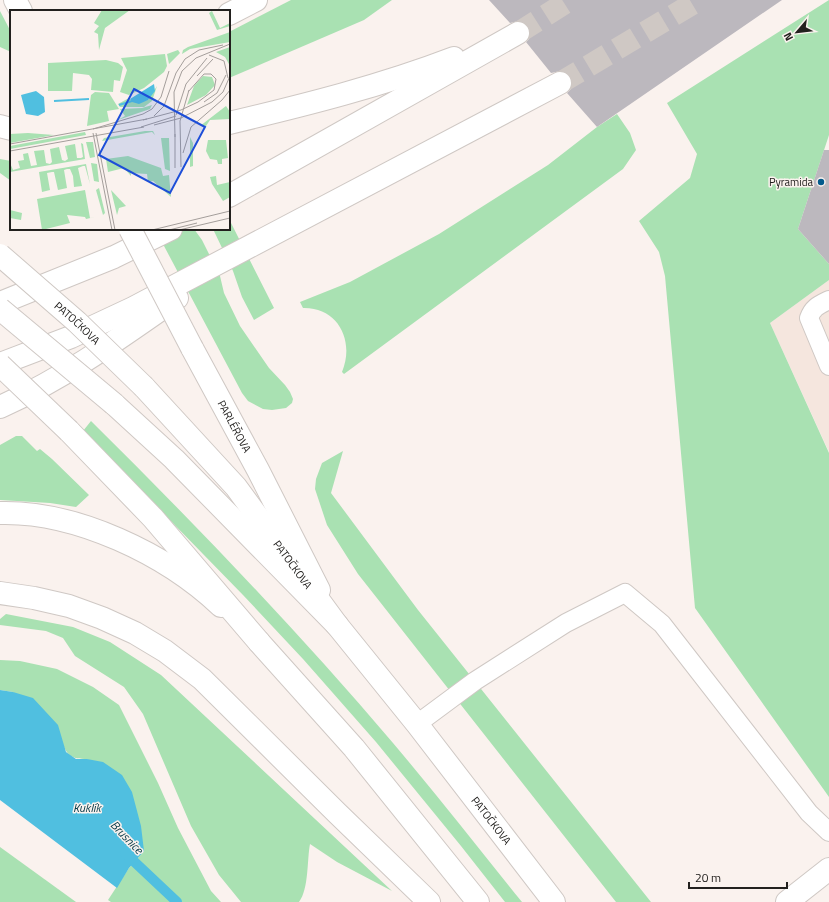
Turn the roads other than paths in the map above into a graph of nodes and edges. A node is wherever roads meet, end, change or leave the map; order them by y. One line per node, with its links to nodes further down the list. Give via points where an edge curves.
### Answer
1 (15, 0): 3 (main road)
2 (256, 0): 4 (main road)
3 (20, 10)
4 (230, 13)
5 (560, 83): 12 (main road)
6 (230, 123): 9 (main road, via 298,107 372,85 446,61 518,33)
7 (0, 126): 8 (main road)
8 (10, 129)
9 (230, 195)
10 (131, 230): 22 (main road, PARLÉŘOVA, bridge)
11 (169, 230): 15 (main road, via 114,257)
12 (260, 241): 17 (main road, via 133,308 78,334); 19 (main road, via 88,359)
13 (0, 255): 22 (main road, PATOČKOVA, bridge, via 78,322 144,387 236,487)
14 (829, 300): 18 (lane, via 815,309 809,318)
15 (0, 302)
16 (0, 310): 22 (main road, bridge, via 114,404 174,459)
17 (0, 364): 23 (main road, bridge, via 153,518)
18 (829, 366)
19 (0, 407)
20 (0, 513): 23 (main road, via 68,521 128,545 182,575 215,601)
21 (0, 593): 27 (main road, via 69,606 128,630 165,651 202,679)
22 (337, 625): 24 (main road, PATOČKOVA)
23 (259, 642): 28 (main road, via 354,748)
24 (417, 724): 25 (lane, via 475,681 566,623 625,594 662,624 809,813); 29 (main road, PATOČKOVA)
25 (829, 832)
26 (829, 869): 30 (main road)
27 (429, 902)
28 (478, 902)
29 (554, 902)
30 (787, 902)

